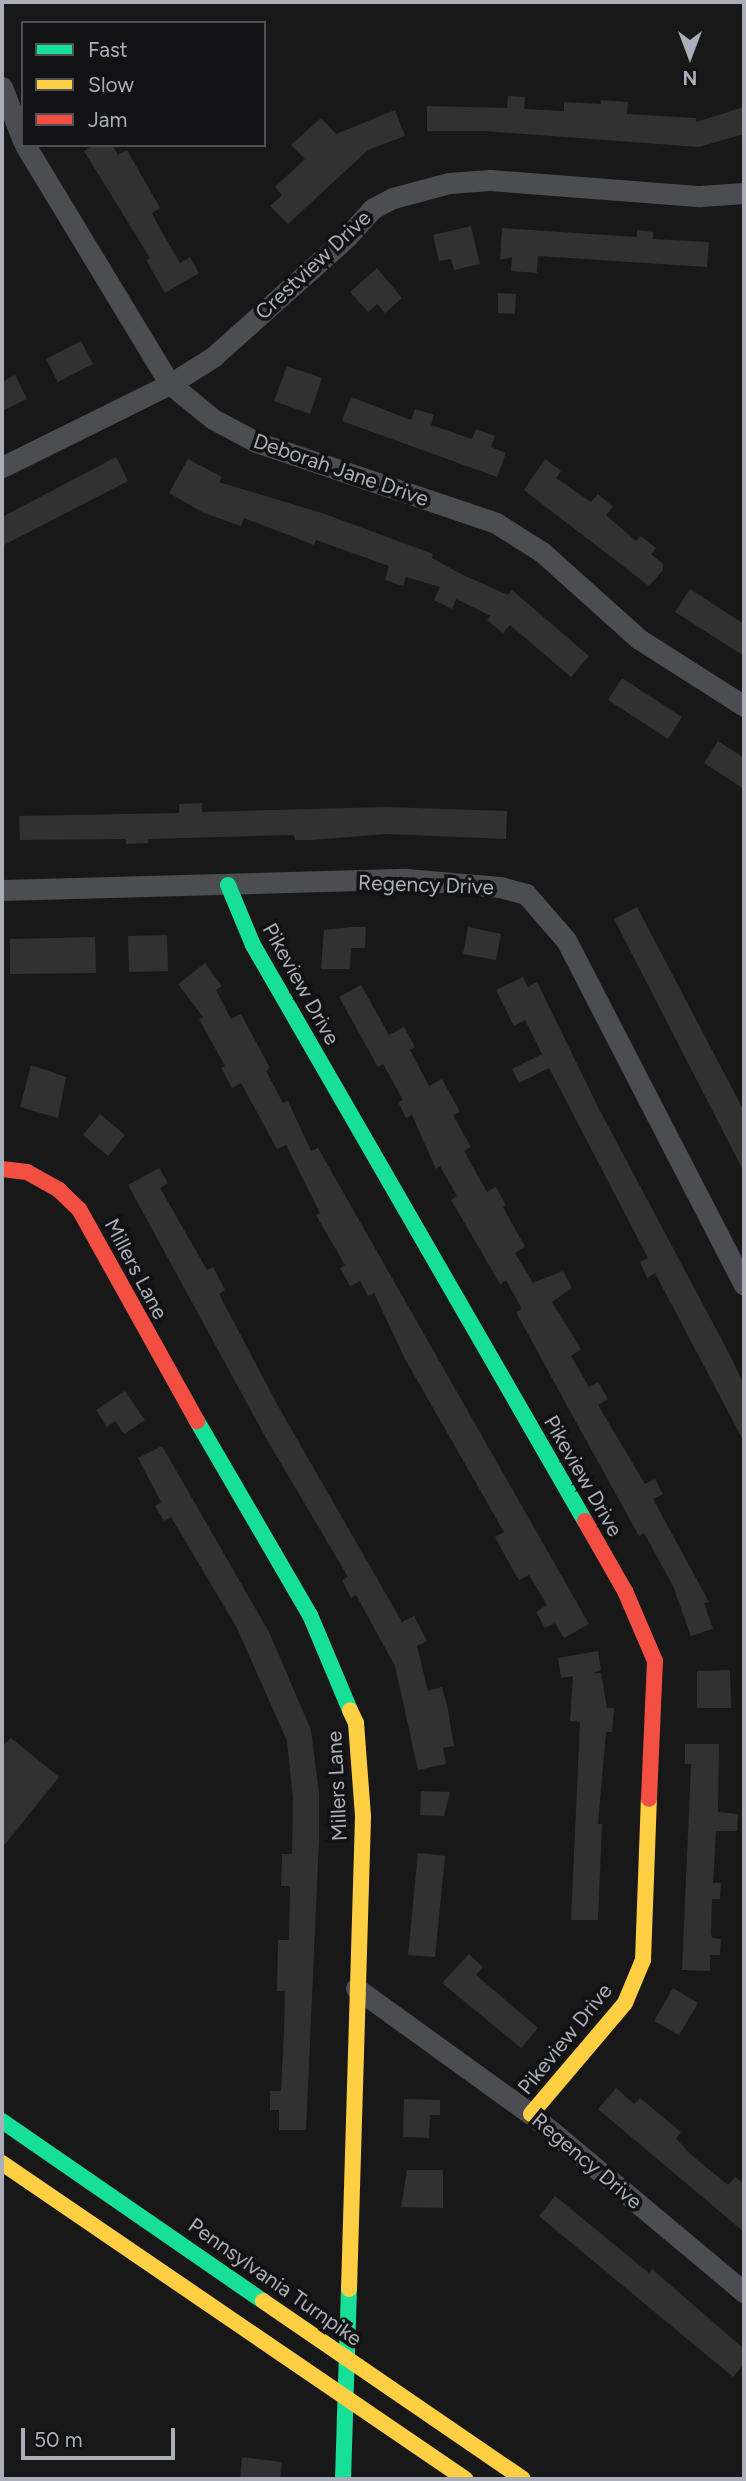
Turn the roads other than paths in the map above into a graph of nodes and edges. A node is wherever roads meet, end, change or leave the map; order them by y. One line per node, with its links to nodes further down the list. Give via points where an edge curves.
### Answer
1 (2, 87): 2 (street, Deborah Jane Drive)
2 (17, 141): 4 (street, Deborah Jane Drive)
3 (744, 193): 4 (street, Crestview Drive, via 688,195 490,180 419,188 372,209 213,357)
4 (170, 384): 5 (street, Crestview Drive); 6 (street, Deborah Jane Drive, via 213,419 256,442 496,523 542,552 639,639)
5 (2, 467)
6 (744, 706)
7 (228, 885): 8 (street, Regency Drive); 10 (street, Regency Drive, via 406,879 500,887 526,894 566,940); 12 (main road, Pikeview Drive, via 253,945 618,1579 653,1651 643,1959 625,2003)
8 (2, 890)
9 (2, 1170): 11 (main road, Millers Lane, via 27,1172 59,1190 79,1209 117,1284 310,1615 356,1723 363,1816)
10 (744, 1285)
11 (356, 1988): 12 (street, Regency Drive); 16 (main road, Millers Lane)
12 (531, 2114): 15 (street, Regency Drive)
13 (2, 2121): 18 (main road, Pennsylvania Turnpike)
14 (2, 2162): 17 (main road)
15 (744, 2292)
16 (343, 2479)
17 (465, 2479)
18 (523, 2479)

